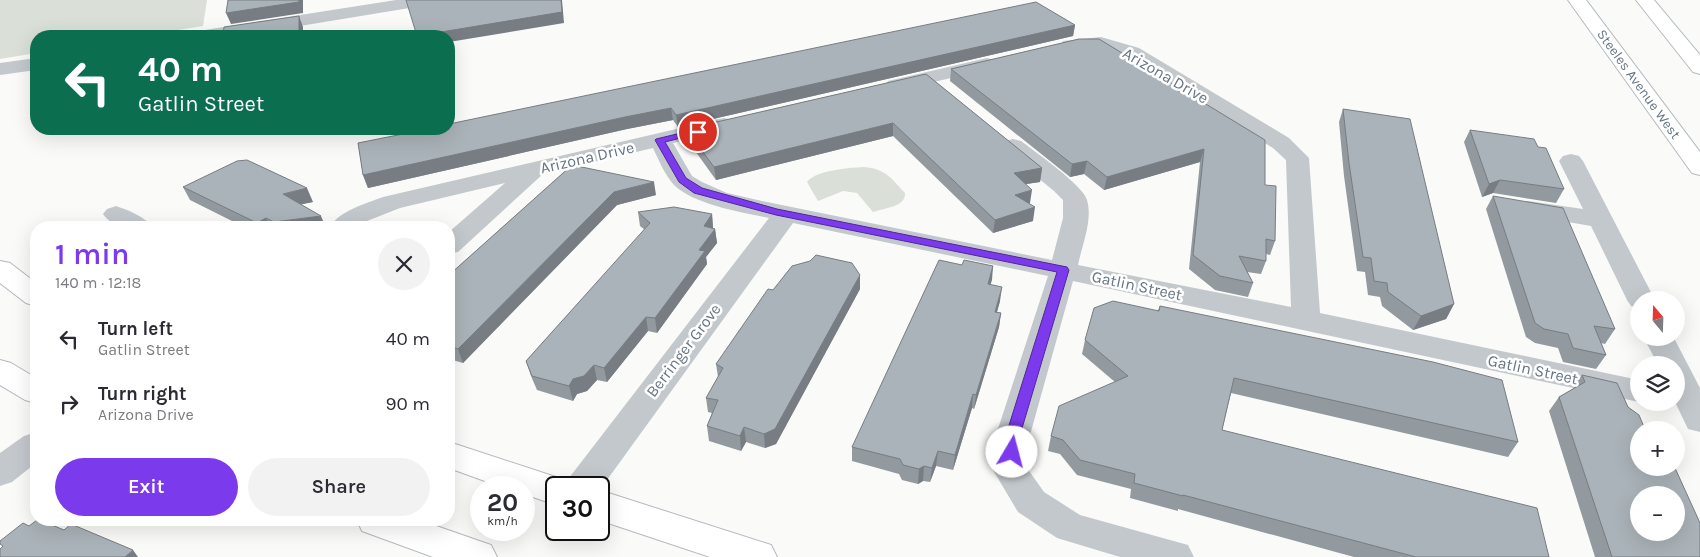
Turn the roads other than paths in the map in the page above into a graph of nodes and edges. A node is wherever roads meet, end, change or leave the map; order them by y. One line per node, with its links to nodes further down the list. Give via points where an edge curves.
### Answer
1 (428, 0): 4 (street)
2 (1577, 0): 19 (main road, Steeles Avenue West)
3 (1645, 0): 9 (main road)
4 (348, 6): 5 (street)
5 (234, 30)
6 (1049, 50): 31 (street, Arizona Drive, via 1076,43 1101,43 1127,50 1281,143 1297,158)
7 (1003, 60): 11 (street)
8 (30, 65): 10 (street)
9 (1700, 68)
10 (0, 70)
11 (930, 77): 12 (street); 13 (street)
12 (872, 91)
13 (949, 93)
14 (746, 120): 16 (street, Arizona Drive)
15 (994, 130): 28 (street, via 1075,199 1076,218)
16 (660, 140): 18 (street, Arizona Drive); 22 (street, Gatlin Street, via 682,180 698,190)
17 (1571, 161): 23 (street)
18 (536, 168): 25 (street, Arizona Drive, via 392,202); 26 (street)
19 (1700, 168)
20 (1502, 204): 23 (street)
21 (116, 214): 24 (street)
22 (787, 214): 28 (street, Gatlin Street); 38 (street, Berringer Grove)
23 (1601, 220): 29 (street)
24 (128, 221)
25 (351, 221)
26 (455, 241)
27 (0, 269): 30 (main road)
28 (1063, 270): 31 (street, Gatlin Street); 44 (street, via 1013,435 1010,470 1031,502 1070,528)
29 (1636, 291)
30 (30, 292)
31 (1306, 320): 34 (street, Gatlin Street)
32 (0, 371): 33 (main road)
33 (30, 388)
34 (1630, 389)
35 (30, 450): 37 (street)
36 (455, 457): 39 (main road)
37 (0, 472)
38 (590, 476)
39 (545, 487)
40 (610, 509): 43 (main road)
41 (392, 526): 42 (main road)
42 (478, 557)
43 (758, 557)
44 (1175, 557)

